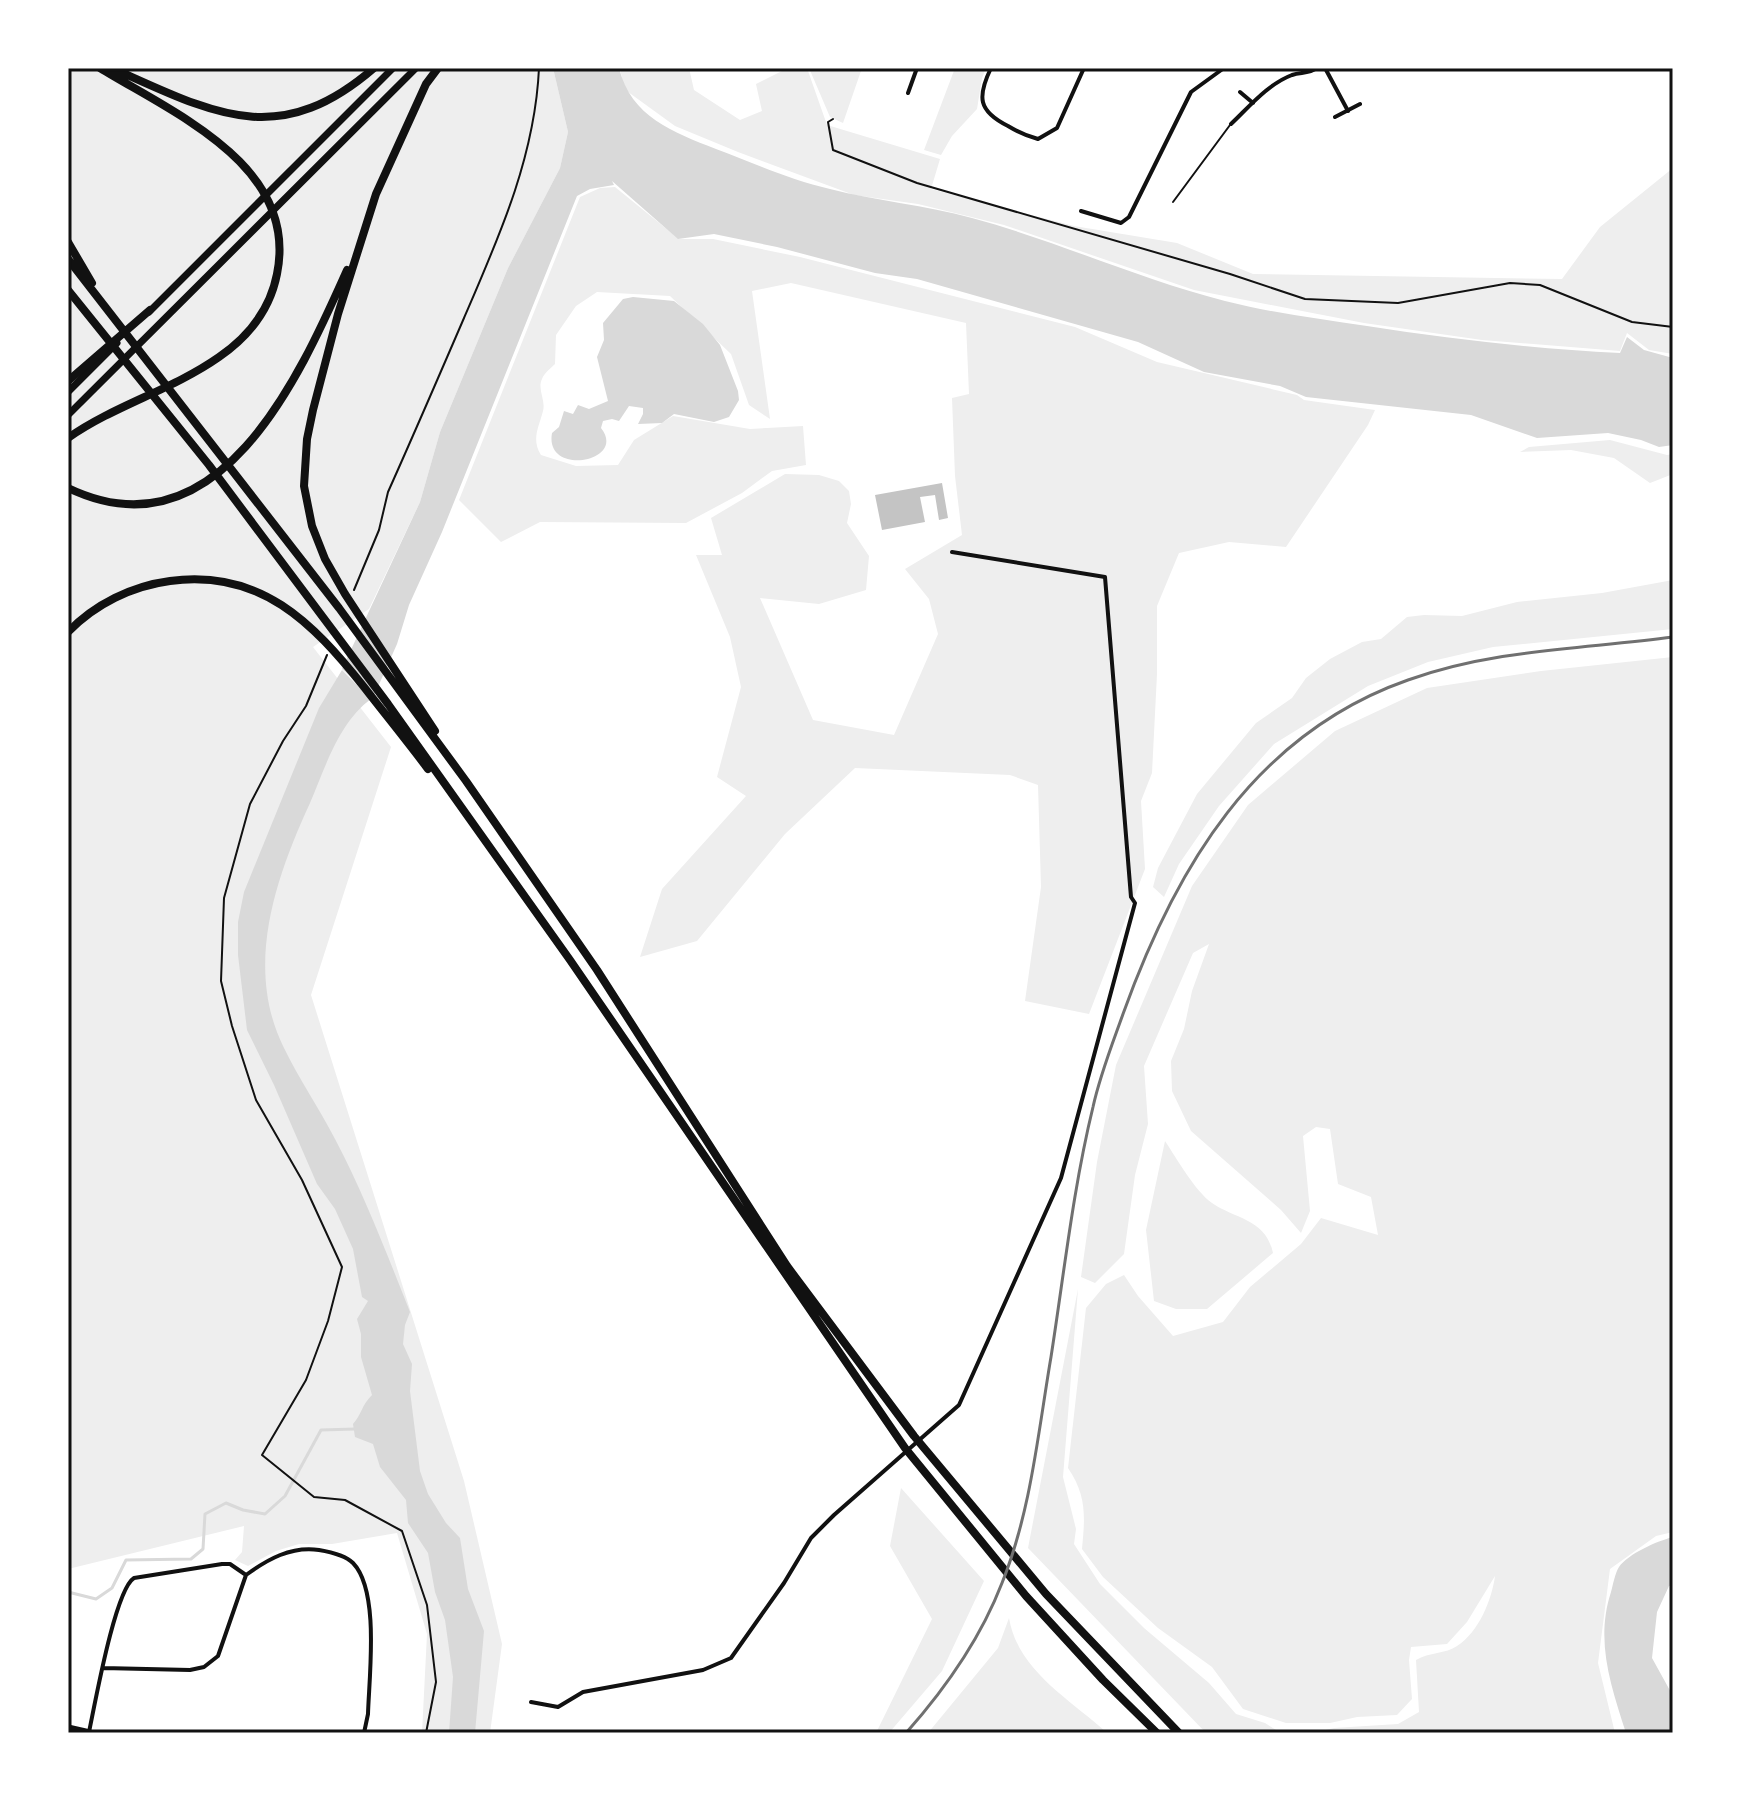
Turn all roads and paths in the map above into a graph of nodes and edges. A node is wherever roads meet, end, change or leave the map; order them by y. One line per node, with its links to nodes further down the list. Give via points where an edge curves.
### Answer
1 (100, 68): 33 (highway, via 240,161 273,209 279,260 266,306 239,342 207,365)
2 (112, 68): 3 (highway, via 201,106 269,117 318,107)
3 (374, 68)
4 (393, 68): 28 (main road)
5 (416, 68): 32 (main road)
6 (438, 68): 23 (highway, via 426,84)
7 (917, 68): 14 (street)
8 (991, 68): 9 (street, via 982,105 993,119 1038,139 1057,128)
9 (1084, 68)
10 (1224, 68): 22 (street, via 1191,92 1129,217 1121,223)
11 (1317, 68): 15 (street, via 1292,75)
12 (1325, 68): 17 (street)
13 (1240, 92): 15 (street)
14 (908, 93)
15 (1253, 103): 20 (street)
16 (1360, 104): 17 (street)
17 (1348, 111): 18 (street)
18 (1335, 117)
19 (833, 119): 29 (path, via 828,122 833,150 917,183 1305,299 1398,303 1510,283 1540,285 1632,322)
20 (1231, 124): 21 (lane)
21 (1173, 202)
22 (1081, 211)
23 (369, 218): 34 (highway, via 312,346 263,426 225,469 193,490 147,503 105,501); 38 (highway, via 313,410 304,486 325,559)
24 (68, 242): 27 (highway)
25 (68, 259): 27 (highway)
26 (68, 290): 37 (highway, via 226,487)
27 (101, 299): 38 (highway)
28 (150, 310): 30 (highway); 31 (main road)
29 (1673, 327)
30 (68, 381)
31 (68, 392)
32 (68, 415)
33 (68, 438)
34 (68, 488)
35 (952, 552): 42 (street, via 1105,577 1135,903 1061,1178 959,1405 811,1538 731,1658 703,1670 583,1692 558,1707)
36 (68, 632): 37 (highway, via 104,603 160,582 197,579 236,585 276,601 308,624)
37 (386, 708): 47 (highway, via 496,854 905,1448 1026,1596)
38 (466, 781): 48 (highway, via 597,970 787,1266 896,1412 1046,1594)
39 (342, 1267): 46 (path, via 306,1380 262,1455 314,1497 345,1500 402,1531 427,1605 436,1682)
40 (246, 1575): 41 (street, via 218,1656 204,1667); 41 (street, via 222,1564 134,1578 128,1582); 45 (street, via 290,1551 332,1552 352,1562 369,1608)
41 (103, 1668): 44 (street)
42 (531, 1702)
43 (68, 1728): 44 (main road)
44 (89, 1733)
45 (364, 1733)
46 (426, 1733)
47 (1157, 1733)
48 (1179, 1733)

